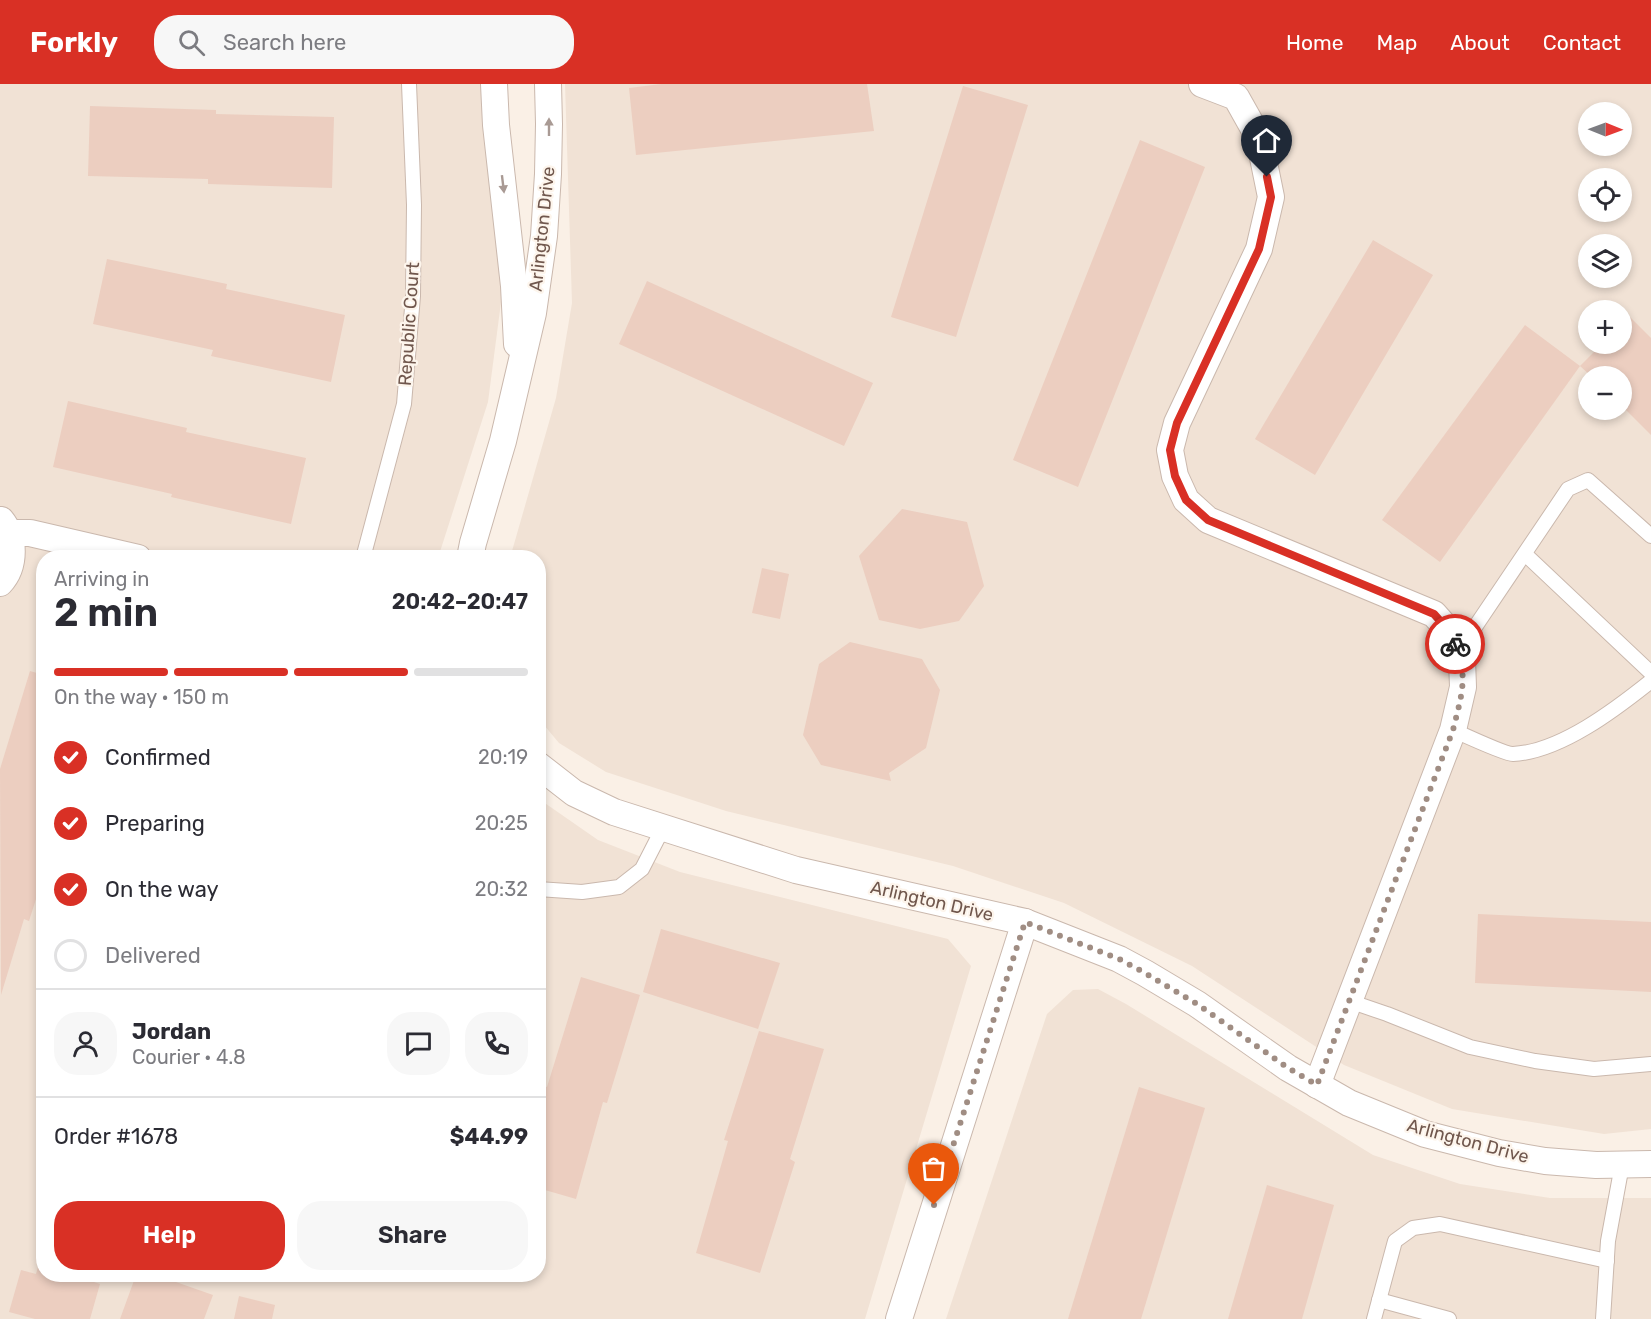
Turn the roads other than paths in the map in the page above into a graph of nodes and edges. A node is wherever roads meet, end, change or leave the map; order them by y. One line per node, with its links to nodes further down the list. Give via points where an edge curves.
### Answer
1 (409, 84): 9 (lane, Republic Court, via 414,205 404,404)
2 (494, 84): 5 (street, Arlington Drive, one-way to 5, via 514,286)
3 (548, 84): 5 (street, Arlington Drive, one-way to 3, via 533,313 544,236)
4 (1202, 84): 13 (street, via 1236,97 1259,138 1271,197 1259,249 1177,423 1170,450 1175,476 1186,500 1208,520 1434,614)
5 (518, 372): 10 (street, Arlington Drive)
6 (4, 526): 8 (street); 12 (street, via 12,541 11,562)
7 (1651, 536): 11 (lane, via 1588,480 1568,489)
8 (103, 550)
9 (365, 550)
10 (472, 550)
11 (1525, 554): 13 (lane, via 1473,630); 14 (lane)
12 (0, 583)
13 (1454, 642): 16 (street, via 1462,660 1463,687)
14 (1651, 673)
15 (1651, 681): 16 (lane, via 1616,709 1551,746 1511,754)
16 (1453, 730): 21 (street)
17 (546, 771): 18 (street, Arlington Drive, via 574,793 614,813)
18 (663, 828): 19 (lane, via 642,869 619,887 582,892); 20 (street, Arlington Drive, via 796,870)
19 (546, 890)
20 (1025, 922): 23 (street, Arlington Drive, via 1145,973); 28 (street)
21 (1349, 1001): 22 (lane, via 1470,1047 1535,1061 1594,1069); 23 (street)
22 (1651, 1064)
23 (1317, 1085): 25 (street, Arlington Drive, via 1349,1103 1425,1134 1488,1151 1545,1161)
24 (1651, 1164): 25 (street, Arlington Drive)
25 (1622, 1165): 26 (lane)
26 (1607, 1260): 27 (lane, via 1440,1224 1413,1228 1395,1241); 31 (lane)
27 (1379, 1300): 29 (lane); 30 (lane)
28 (899, 1319)
29 (1374, 1319)
30 (1449, 1319)
31 (1603, 1319)

